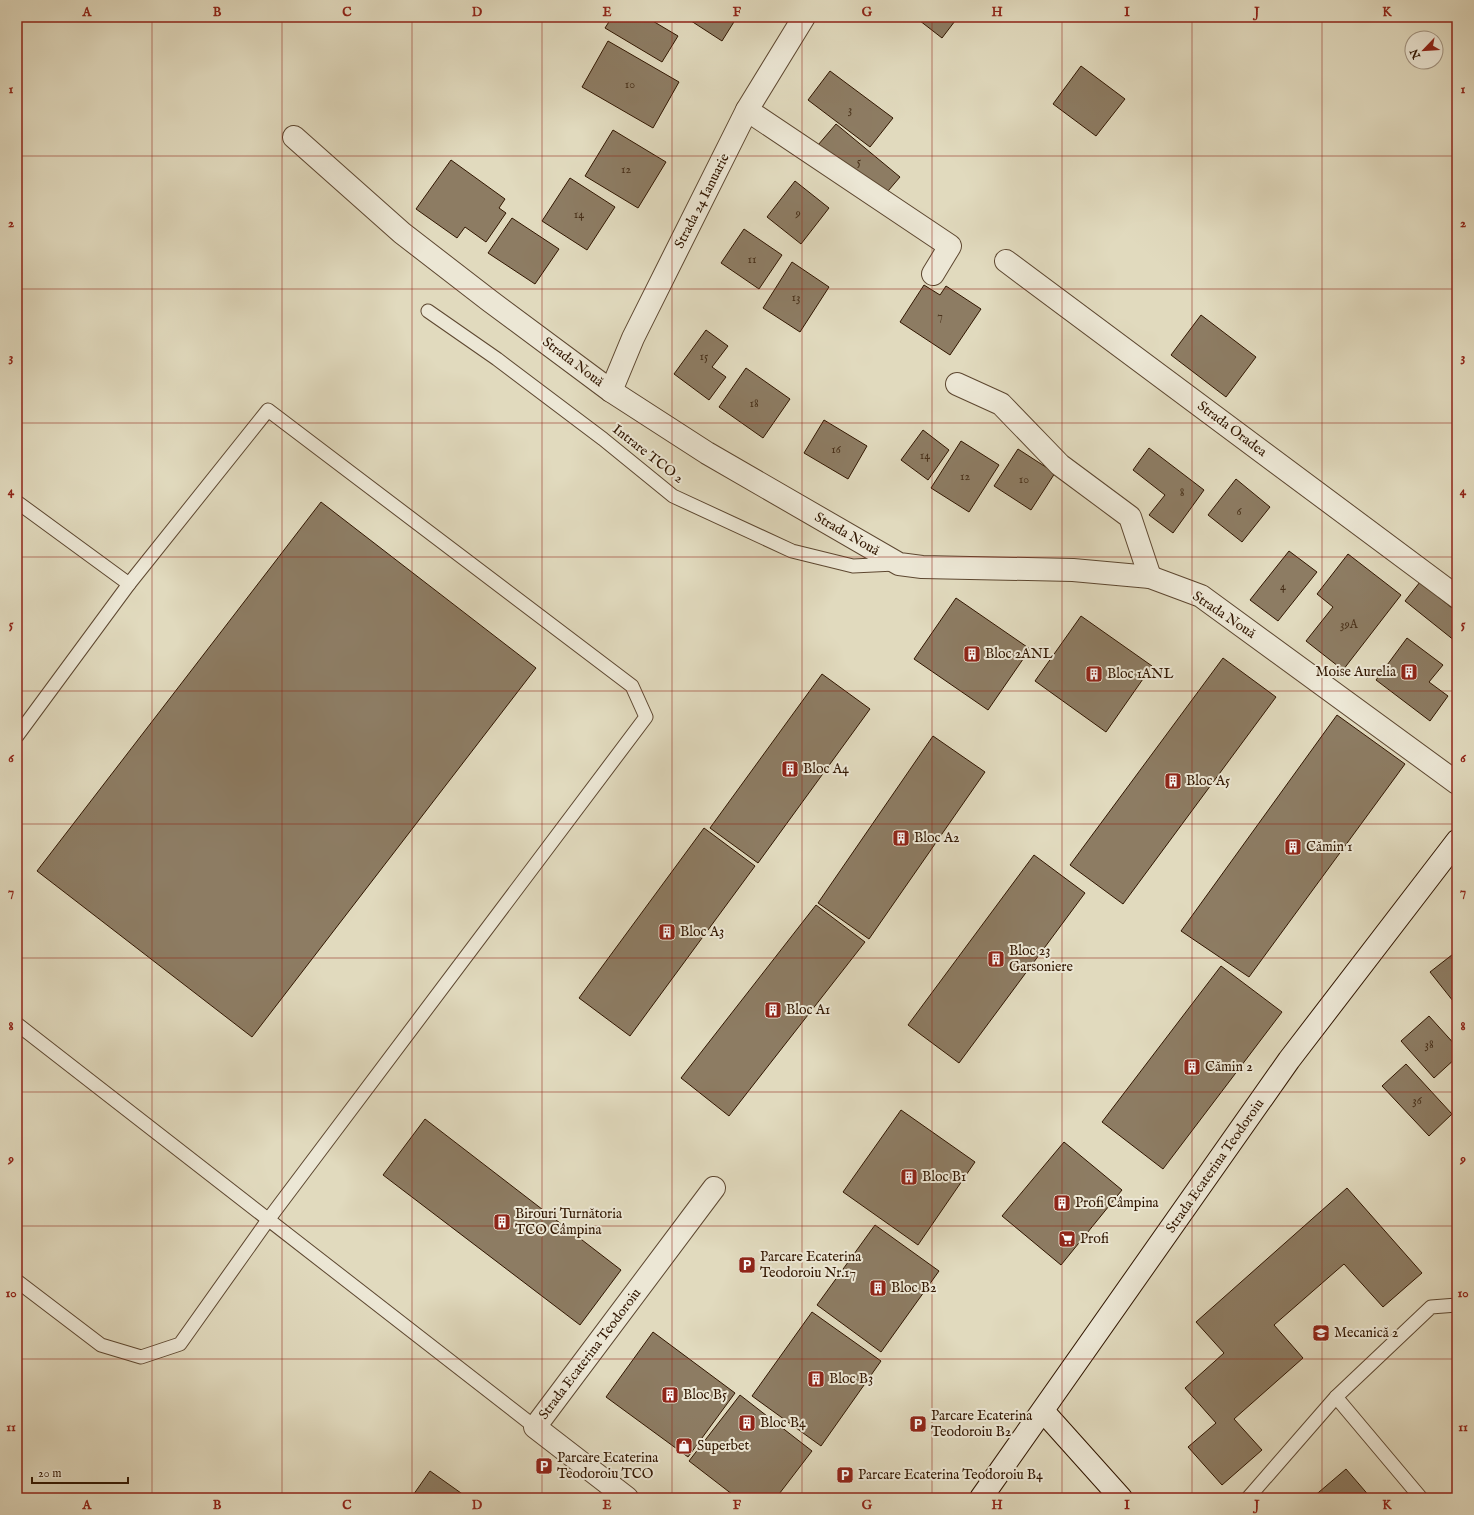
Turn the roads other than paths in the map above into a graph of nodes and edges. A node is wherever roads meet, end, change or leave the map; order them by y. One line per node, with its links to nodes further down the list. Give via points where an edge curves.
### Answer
1 (804, 17): 2 (street, Strada 24 Ianuarie)
2 (747, 110): 5 (street, via 950,246); 8 (street, Strada 24 Ianuarie, via 633,338)
3 (294, 137): 8 (street, Strada Nouă, via 402,233)
4 (1006, 261): 13 (street, Strada Oradea)
5 (933, 274)
6 (428, 311): 10 (lane, Intrare TCO 2, via 603,439 673,496 792,551 852,566)
7 (957, 384): 11 (street, via 1001,404 1060,465 1130,517)
8 (611, 391): 10 (street, Strada Nouă, via 707,453)
9 (17, 502): 12 (lane)
10 (899, 564): 11 (street, Strada Nouă, via 922,567 1073,570)
11 (1150, 577): 15 (street, Strada Nouă, via 1201,596)
12 (129, 584): 14 (lane); 19 (lane, via 268,410 632,686 646,717)
13 (1457, 597)
14 (17, 736)
15 (1457, 783)
16 (1457, 841): 23 (street, Strada Ecaterina Teodoroiu, via 1289,1060)
17 (17, 1024): 19 (lane)
18 (714, 1188): 24 (street, Strada Ecaterina Teodoroiu)
19 (268, 1220): 20 (lane, via 180,1344 141,1357 100,1345); 24 (lane)
20 (17, 1281)
21 (1457, 1305): 22 (lane, via 1431,1307)
22 (1336, 1397): 28 (lane); 29 (lane)
23 (1043, 1411): 26 (street, Strada Ecaterina Teodoroiu); 27 (street)
24 (535, 1427): 25 (street, Strada Ecaterina Teodoroiu)
25 (627, 1498)
26 (981, 1498)
27 (1121, 1498)
28 (1248, 1498)
29 (1421, 1498)

